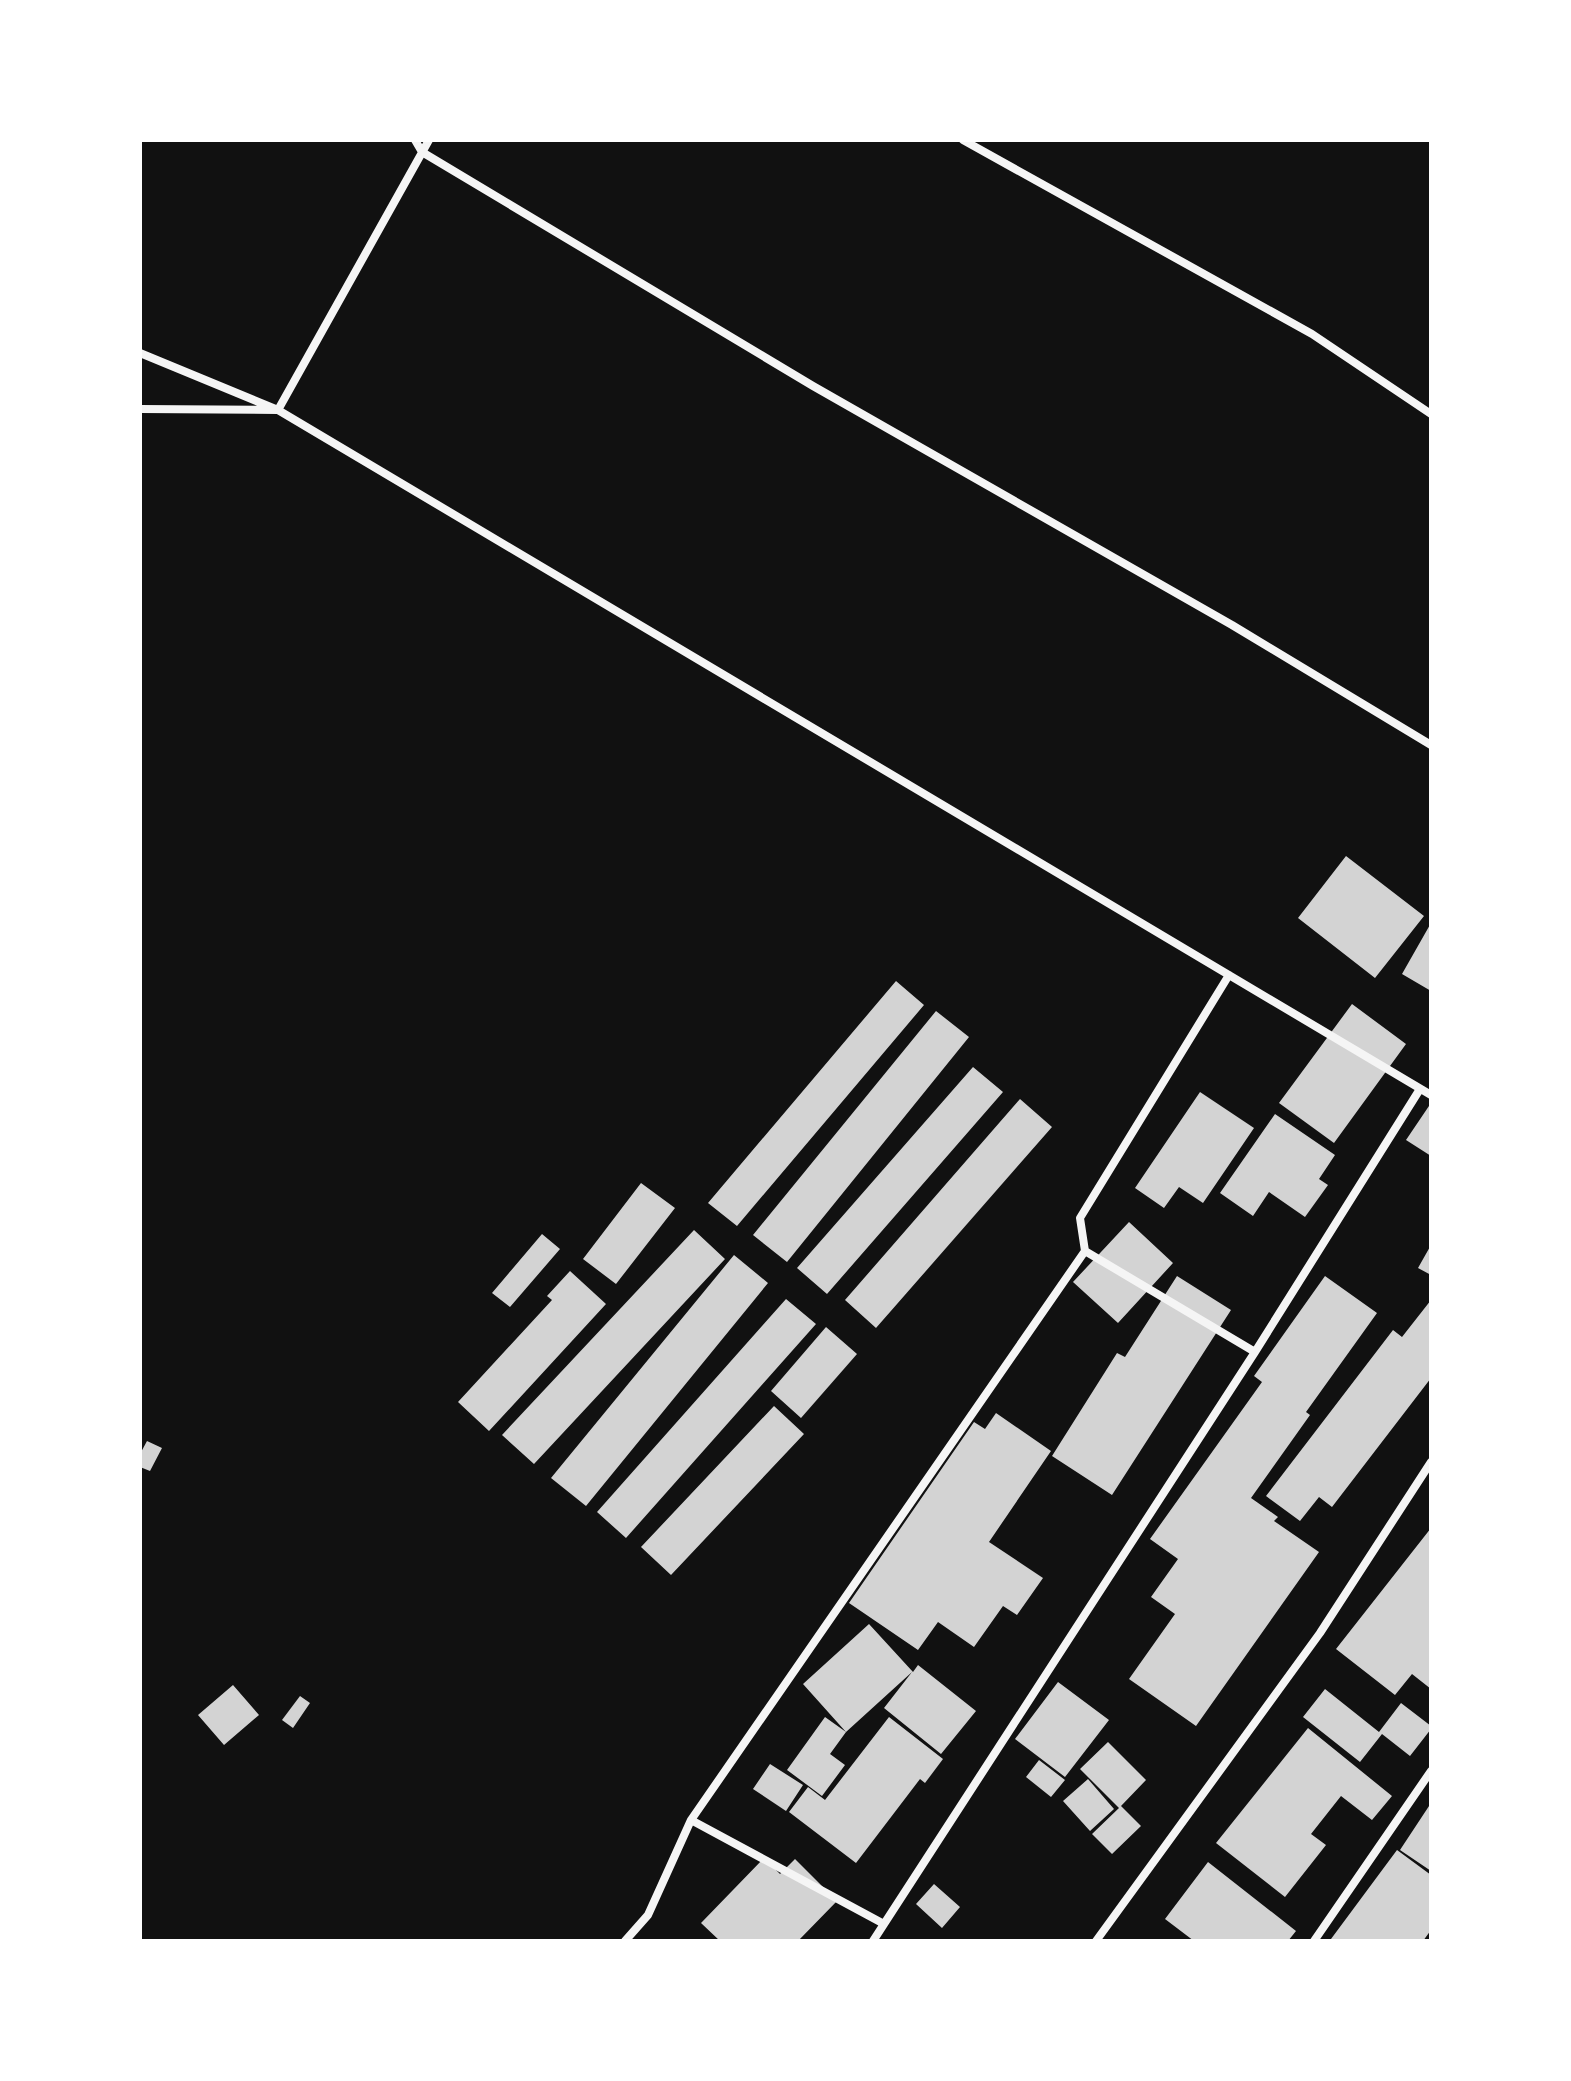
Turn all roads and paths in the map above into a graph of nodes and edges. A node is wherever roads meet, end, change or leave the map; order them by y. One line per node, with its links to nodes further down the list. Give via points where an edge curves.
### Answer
1 (415, 140): 4 (street)
2 (429, 140): 4 (street)
3 (963, 140): 8 (street, via 1312,334)
4 (422, 152): 7 (street); 9 (street)
5 (140, 353): 7 (street)
6 (140, 409): 7 (street)
7 (278, 410): 10 (street)
8 (1431, 414)
9 (1431, 745)
10 (1229, 975): 11 (street); 13 (street, via 1080,1218)
11 (1420, 1089): 12 (street); 14 (street)
12 (1431, 1095)
13 (1085, 1251): 14 (street); 17 (street)
14 (1255, 1352): 18 (street)
15 (1431, 1462): 21 (street, via 1320,1633)
16 (1431, 1771): 22 (street)
17 (691, 1820): 18 (street); 19 (street, via 648,1915)
18 (884, 1924): 20 (street)
19 (625, 1941)
20 (873, 1941)
21 (1096, 1941)
22 (1314, 1941)

